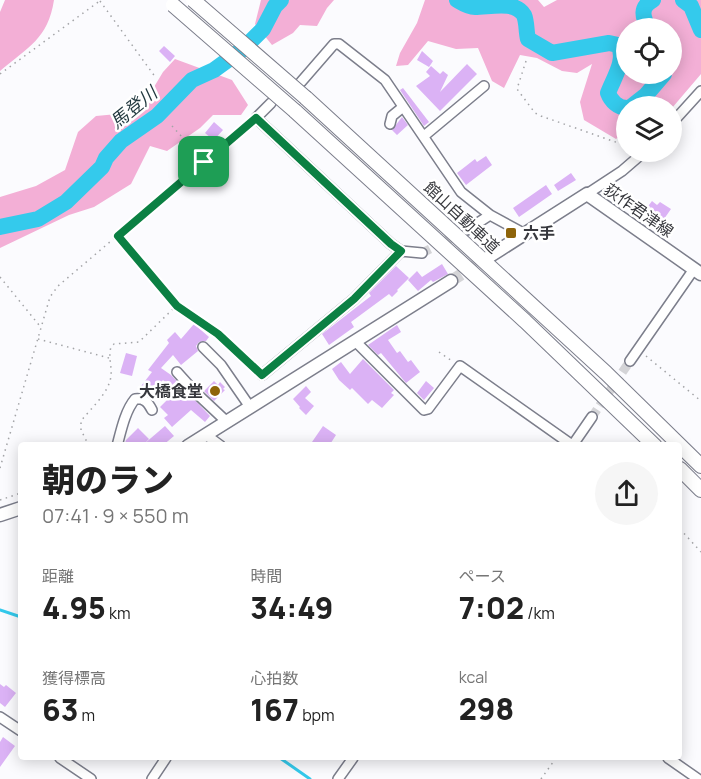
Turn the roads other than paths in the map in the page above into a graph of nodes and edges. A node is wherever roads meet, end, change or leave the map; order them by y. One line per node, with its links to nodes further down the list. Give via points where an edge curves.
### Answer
1 (193, 0): 37 (highway, 館山自動車道, bridge, via 306,98)
2 (170, 3): 36 (highway, 館山自動車道, bridge, via 295,111)
3 (301, 82): 7 (street, via 334,44 339,44 385,80)
4 (484, 86): 10 (street)
5 (701, 91): 8 (street)
6 (270, 104): 16 (street, via 256,118)
7 (403, 107): 9 (street, via 392,116); 10 (street)
8 (682, 112)
9 (390, 124)
10 (424, 136): 13 (street, via 461,192)
11 (632, 162): 12 (street)
12 (587, 194): 15 (main road); 19 (main road, 荻作君津線)
13 (490, 215): 14 (street); 15 (street)
14 (467, 230)
15 (525, 234): 18 (main road)
16 (401, 251): 17 (street); 25 (street, via 354,299)
17 (422, 253)
18 (490, 256)
19 (698, 272): 23 (street)
20 (451, 281): 21 (main road)
21 (355, 341): 26 (main road); 34 (street, via 424,410 460,366)
22 (203, 347): 26 (street, via 221,365)
23 (630, 361)
24 (177, 372): 29 (street)
25 (262, 375)
26 (250, 407): 29 (main road)
27 (152, 410): 31 (street, via 143,399 135,399)
28 (592, 417): 35 (street)
29 (227, 422): 30 (main road)
30 (206, 435): 32 (main road); 33 (street)
31 (118, 442)
32 (195, 442)
33 (216, 442)
34 (568, 442)
35 (574, 442)
36 (651, 442)
37 (676, 442)
38 (682, 448): 39 (highway, 館山自動車道, bridge)
39 (701, 466)
40 (682, 471): 41 (highway)
41 (701, 490)
42 (18, 509): 43 (main road)
43 (0, 515)
44 (0, 717): 45 (street)
45 (18, 729)
46 (63, 760): 50 (street)
47 (165, 760): 53 (street)
48 (352, 760): 54 (street)
49 (671, 760): 55 (street)
50 (77, 769): 51 (street); 52 (street)
51 (71, 779)
52 (91, 779)
53 (152, 779)
54 (338, 779)
55 (698, 779)

